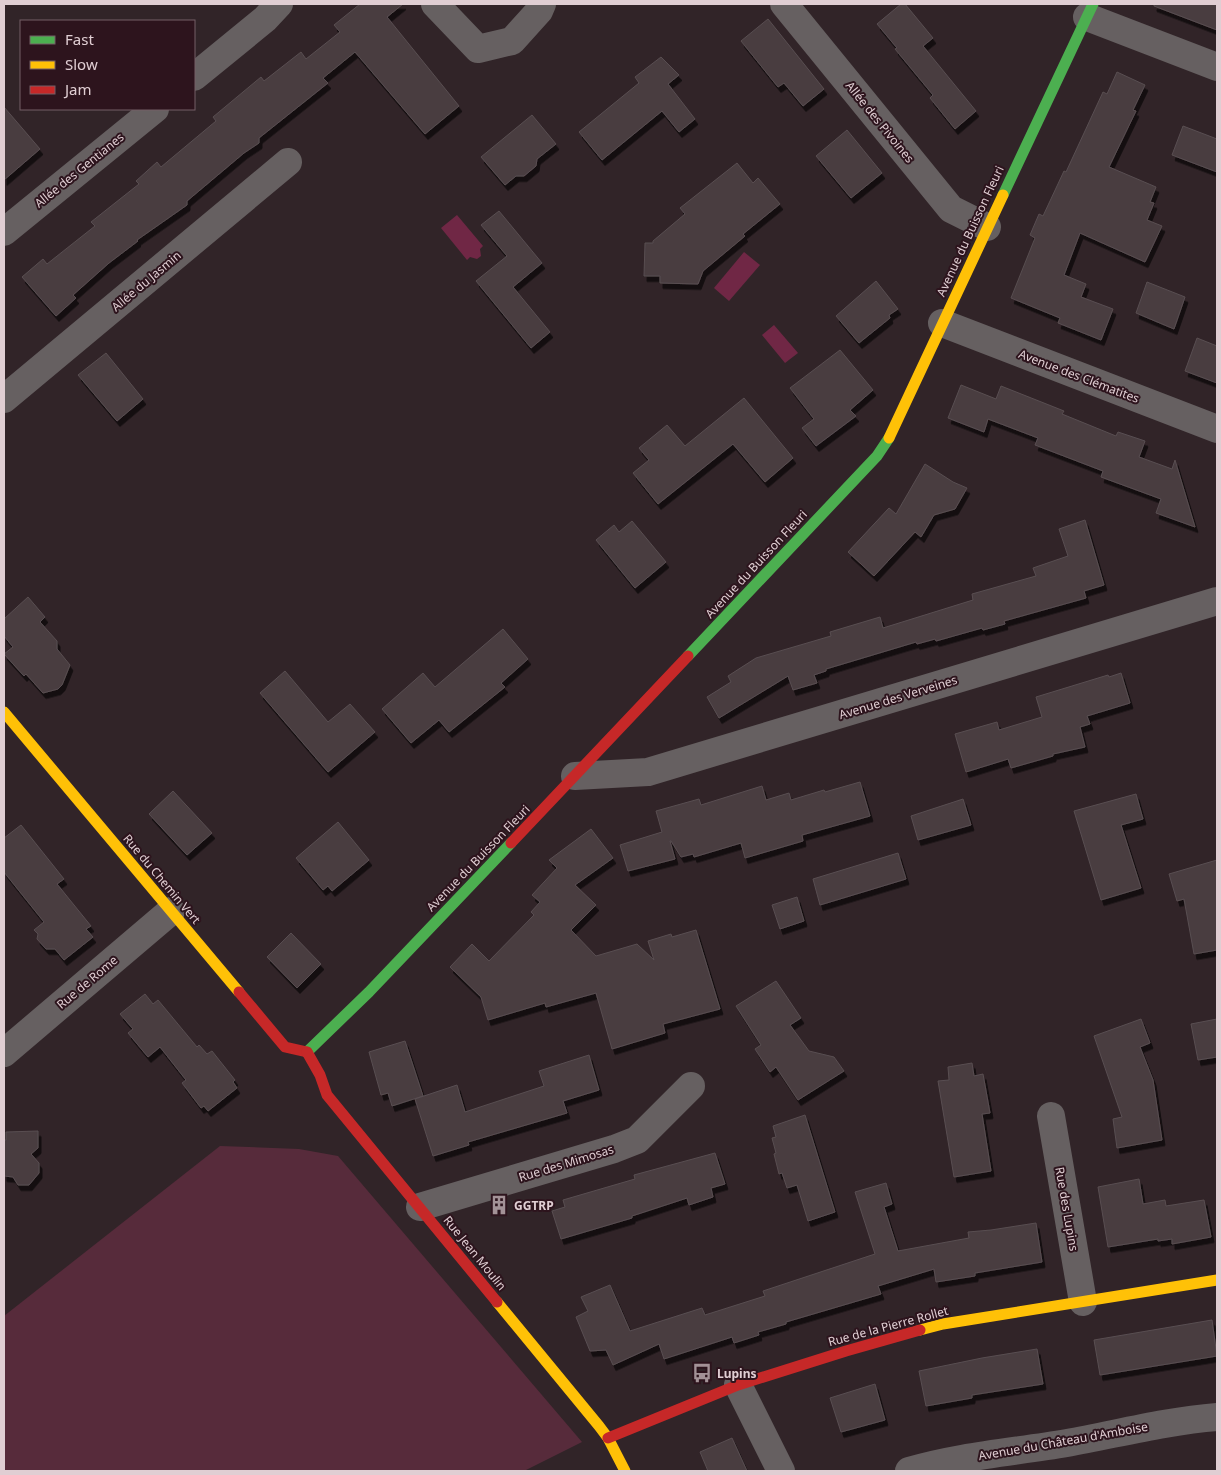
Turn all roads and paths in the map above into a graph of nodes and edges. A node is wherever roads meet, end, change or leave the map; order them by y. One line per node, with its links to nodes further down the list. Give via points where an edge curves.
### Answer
1 (280, 4): 7 (street)
2 (436, 4): 3 (street, via 478,49 512,41)
3 (542, 4)
4 (784, 4): 10 (street, Allée des Pivoines, via 951,209)
5 (1090, 10): 6 (street); 10 (street, Avenue du Buisson Fleuri)
6 (1217, 67)
7 (195, 76)
8 (154, 110): 11 (street, Allée des Gentianes)
9 (288, 162): 13 (street, Allée du Jasmin)
10 (987, 227): 12 (street, Avenue du Buisson Fleuri)
11 (4, 232)
12 (942, 323): 14 (street, Avenue des Clématites); 17 (street, Avenue du Buisson Fleuri, via 890,436 877,456)
13 (4, 399)
14 (1217, 429)
15 (1217, 601): 17 (street, Avenue des Verveines, via 648,772)
16 (4, 712): 18 (street, Rue du Chemin Vert)
17 (575, 776): 20 (street, Avenue du Buisson Fleuri, via 369,992)
18 (172, 912): 19 (street, Rue de Rome); 20 (street, Rue du Chemin Vert, via 285,1047)
19 (4, 1052)
20 (307, 1052): 23 (street, Rue Jean Moulin, via 327,1095)
21 (692, 1086): 23 (street, Rue des Mimosas, via 637,1140)
22 (1051, 1116): 25 (street, Rue des Lupins)
23 (420, 1207): 28 (street, Rue Jean Moulin)
24 (1217, 1280): 25 (street, Rue de la Pierre Rollet)
25 (1083, 1302): 26 (street, Rue de la Pierre Rollet, via 943,1324 846,1350)
26 (738, 1385): 28 (street, Rue de la Pierre Rollet); 30 (street)
27 (1217, 1416): 31 (street, Avenue du Château d'Amboise, via 936,1463)
28 (608, 1438): 29 (street, Rue Jean Moulin)
29 (625, 1471)
30 (781, 1471)
31 (909, 1471)

